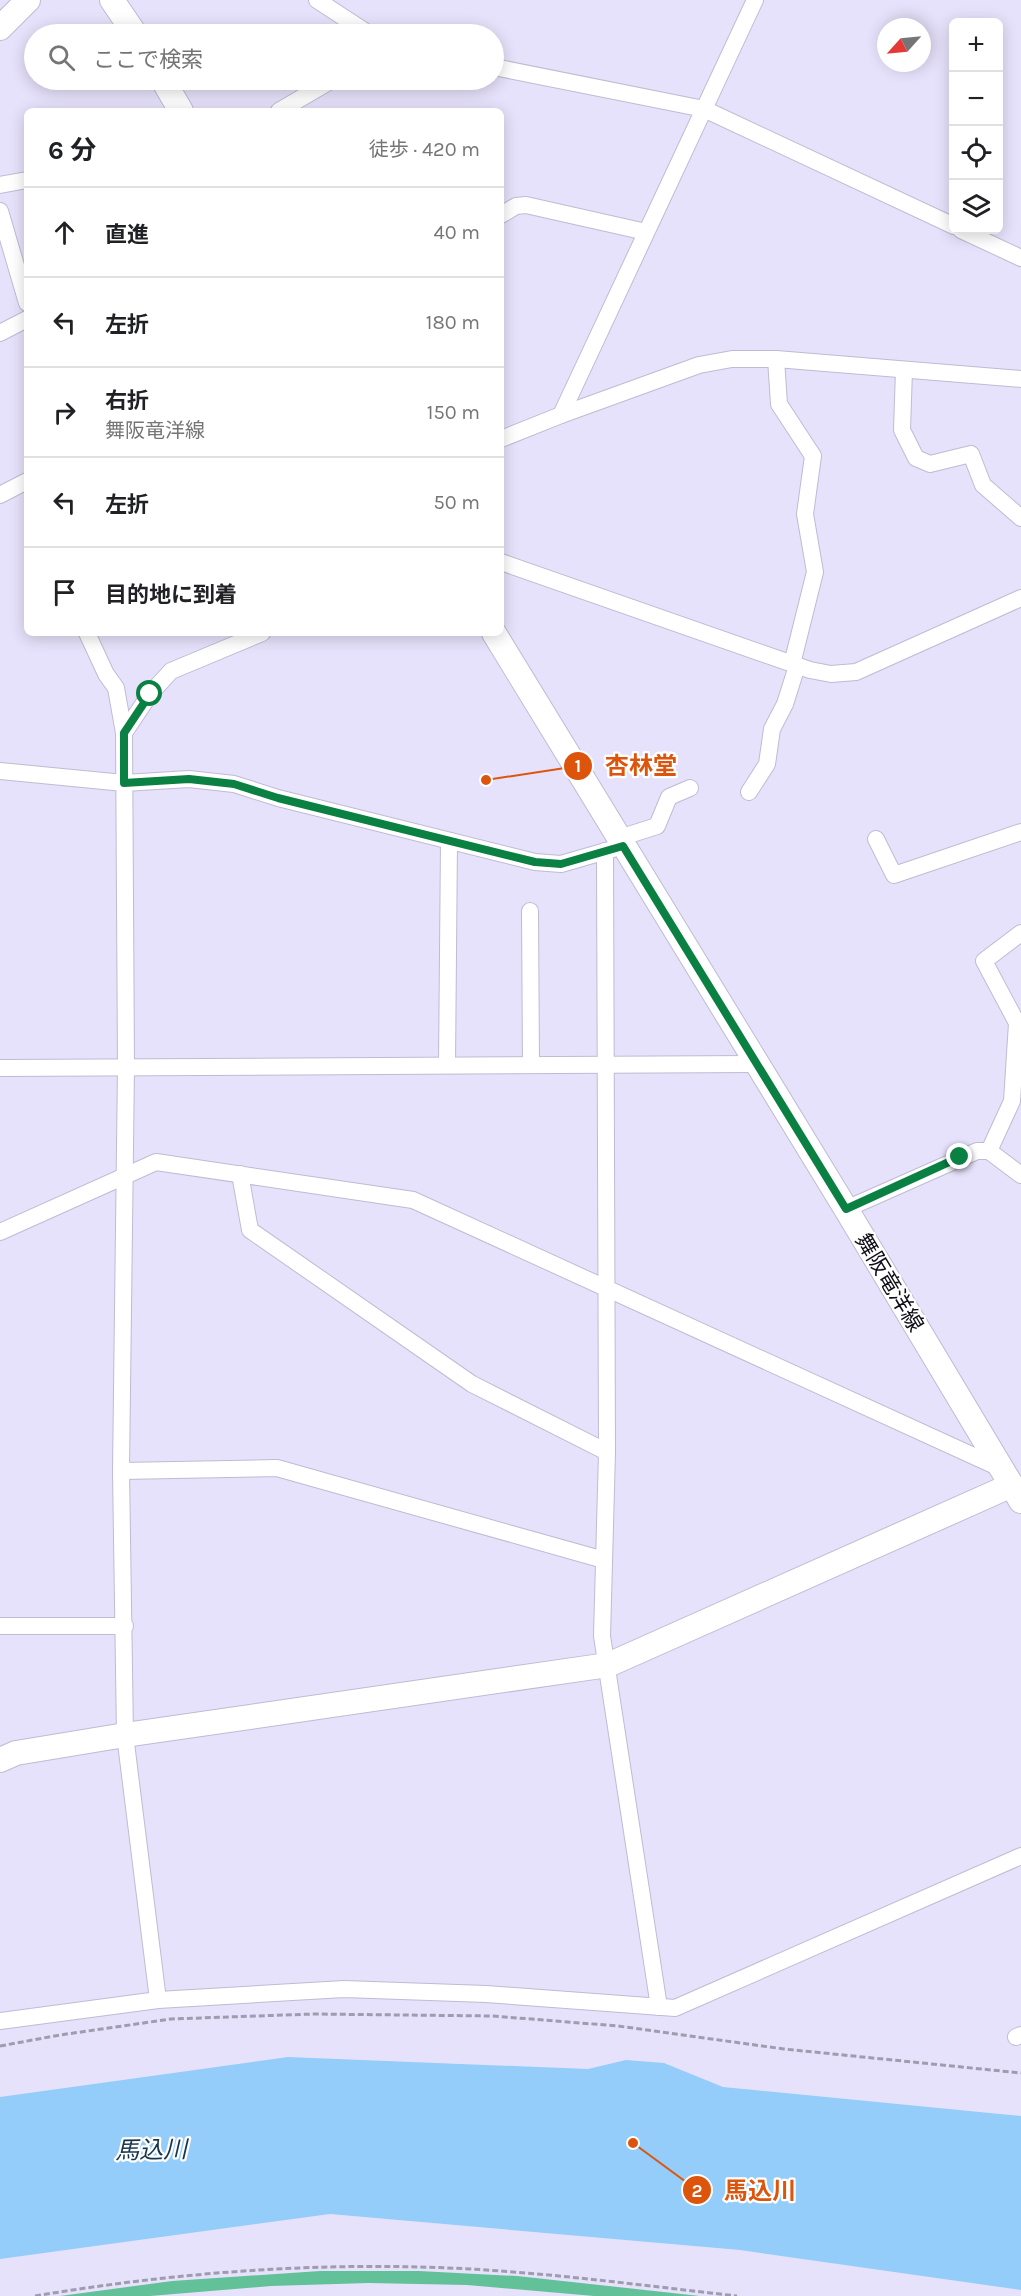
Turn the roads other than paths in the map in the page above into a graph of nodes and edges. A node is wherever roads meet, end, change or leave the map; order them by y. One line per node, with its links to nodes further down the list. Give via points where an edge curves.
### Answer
1 (28, 0): 7 (street)
2 (317, 0): 6 (street)
3 (755, 0): 13 (street)
4 (121, 3): 5 (street)
5 (130, 24)
6 (354, 24)
7 (0, 28)
8 (504, 69): 13 (street)
9 (169, 90): 11 (street)
10 (315, 90): 12 (street)
11 (179, 108)
12 (284, 108)
13 (704, 109): 18 (street); 19 (street)
14 (24, 181): 15 (street)
15 (0, 185)
16 (0, 211): 22 (street)
17 (504, 213): 19 (street, via 526,205)
18 (949, 224)
19 (646, 232): 28 (street)
20 (970, 234): 21 (street)
21 (1021, 258)
22 (24, 293)
23 (24, 321): 24 (street)
24 (0, 333)
25 (776, 359): 26 (street); 28 (street, via 732,359 699,365); 38 (street, via 779,404 813,456 805,514 815,572)
26 (904, 370): 27 (street); 32 (street, via 902,430 916,458 930,464 971,454 983,486)
27 (1021, 380)
28 (561, 415): 29 (street)
29 (504, 437)
30 (24, 483): 31 (street)
31 (0, 495)
32 (1021, 518)
33 (504, 563): 38 (street)
34 (1021, 598): 38 (street, via 856,672 831,674)
35 (88, 636): 39 (street, via 116,688)
36 (255, 636): 39 (street, via 171,671)
37 (496, 636): 47 (street, 舞阪竜洋線)
38 (794, 665): 43 (street, via 785,704 772,729 767,764)
39 (124, 733): 41 (street)
40 (0, 771): 41 (street)
41 (124, 783): 46 (street, via 189,779 234,784); 54 (street)
42 (690, 788): 47 (street, via 669,797 657,826)
43 (749, 792)
44 (1021, 832): 45 (street, via 894,875)
45 (876, 838)
46 (449, 841): 47 (street, via 535,862 561,864); 51 (street)
47 (616, 845): 50 (street, 舞阪竜洋線); 53 (street)
48 (530, 911): 52 (street)
49 (1021, 933): 56 (street, via 984,961 1017,1023 1012,1101)
50 (756, 1064): 53 (street); 60 (street, 舞阪竜洋線)
51 (447, 1065): 52 (street); 54 (street)
52 (531, 1065): 53 (street)
53 (605, 1065): 62 (street)
54 (126, 1067): 55 (street); 59 (street)
55 (0, 1068)
56 (988, 1151): 58 (street); 60 (street, via 960,1157)
57 (240, 1174): 59 (street, via 156,1162); 62 (street, via 413,1200); 63 (street, via 250,1230 471,1384)
58 (1021, 1175)
59 (124, 1178): 61 (street); 64 (street)
60 (846, 1209): 65 (street, 舞阪竜洋線)
61 (0, 1232)
62 (606, 1289): 63 (street); 65 (street)
63 (607, 1452): 66 (street)
64 (121, 1471): 66 (street, via 278,1468); 68 (street)
65 (1014, 1484): 69 (street)
66 (604, 1560): 69 (street, via 602,1636)
67 (0, 1626): 68 (street)
68 (125, 1626): 70 (street)
69 (608, 1665): 70 (street); 74 (street)
70 (125, 1735): 71 (street, via 16,1753); 73 (street)
71 (0, 1760)
72 (1021, 1856): 74 (street, via 675,2008)
73 (158, 2000): 74 (street, via 344,1989 486,1994); 75 (street)
74 (659, 2007)
75 (0, 2021)

